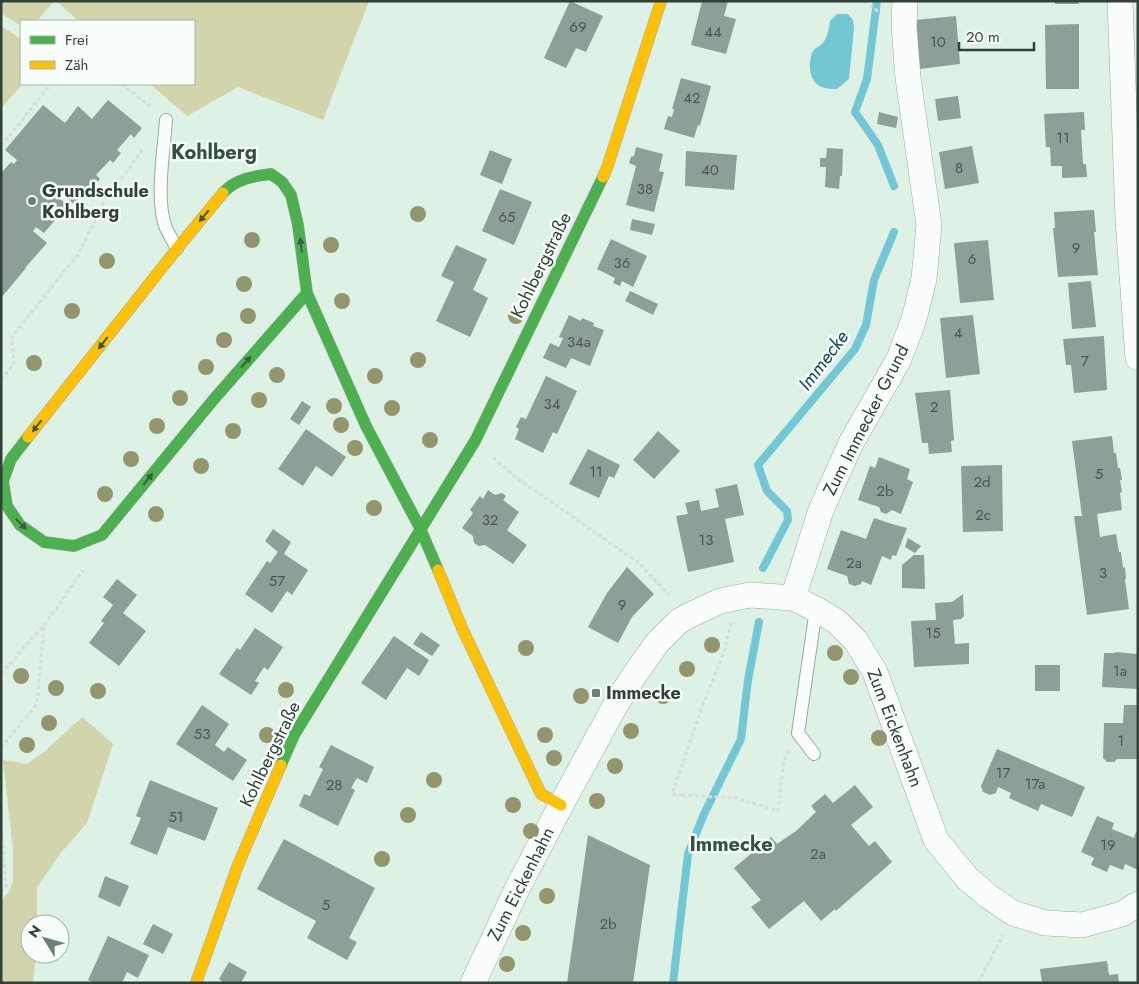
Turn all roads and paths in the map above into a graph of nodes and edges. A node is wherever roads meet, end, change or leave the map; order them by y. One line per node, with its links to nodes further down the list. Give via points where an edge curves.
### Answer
1 (661, 1): 15 (street, Kohlbergstraße, via 607,168)
2 (864, 1): 5 (path)
3 (905, 1): 18 (street, Zum Immecker Grund, via 908,78 929,225 924,279 899,360 851,442 821,510)
4 (1120, 1): 10 (street)
5 (883, 16)
6 (50, 85): 8 (path)
7 (166, 120): 11 (lane, via 161,172 162,213 166,228)
8 (1, 146)
9 (145, 147): 14 (path, via 104,204 79,253 12,337 14,364)
10 (1133, 220): 13 (street)
11 (178, 248): 12 (street, one-way to 11, via 291,195 271,174 252,176 230,186); 17 (street, one-way to 17, via 11,458 2,481 7,506 20,525 44,542 74,546)
12 (307, 293): 16 (street, via 366,426); 17 (street, one-way to 12)
13 (1138, 358)
14 (1, 380)
15 (475, 441): 16 (street, Kohlbergstraße); 20 (path, via 514,476 639,563)
16 (420, 528): 27 (street, via 462,628 541,794); 32 (street, Kohlbergstraße, via 294,735 238,865)
17 (102, 535): 22 (path, via 82,573)
18 (793, 598): 19 (street, Zum Eickenhahn); 20 (street, Zum Eickenhahn, via 750,595 720,601)
19 (816, 608): 24 (lane); 31 (street, Zum Eickenhahn, via 856,641 875,672 936,840 967,878)
20 (688, 616): 27 (street, Zum Eickenhahn, via 657,643 631,680)
21 (732, 618): 24 (path, via 724,652 672,794 737,798 778,811 784,760)
22 (44, 625): 23 (path); 25 (path, via 37,704)
23 (1, 674)
24 (798, 733): 26 (lane)
25 (1, 748)
26 (814, 754)
27 (561, 805): 33 (street, Zum Eickenhahn)
28 (1, 825): 29 (path, via 6,886)
29 (1, 891)
30 (1138, 904): 31 (street, Zum Eickenhahn, via 1122,914 1082,924 1045,924)
31 (1013, 913): 34 (path)
32 (196, 983)
33 (473, 983)
34 (978, 983)

